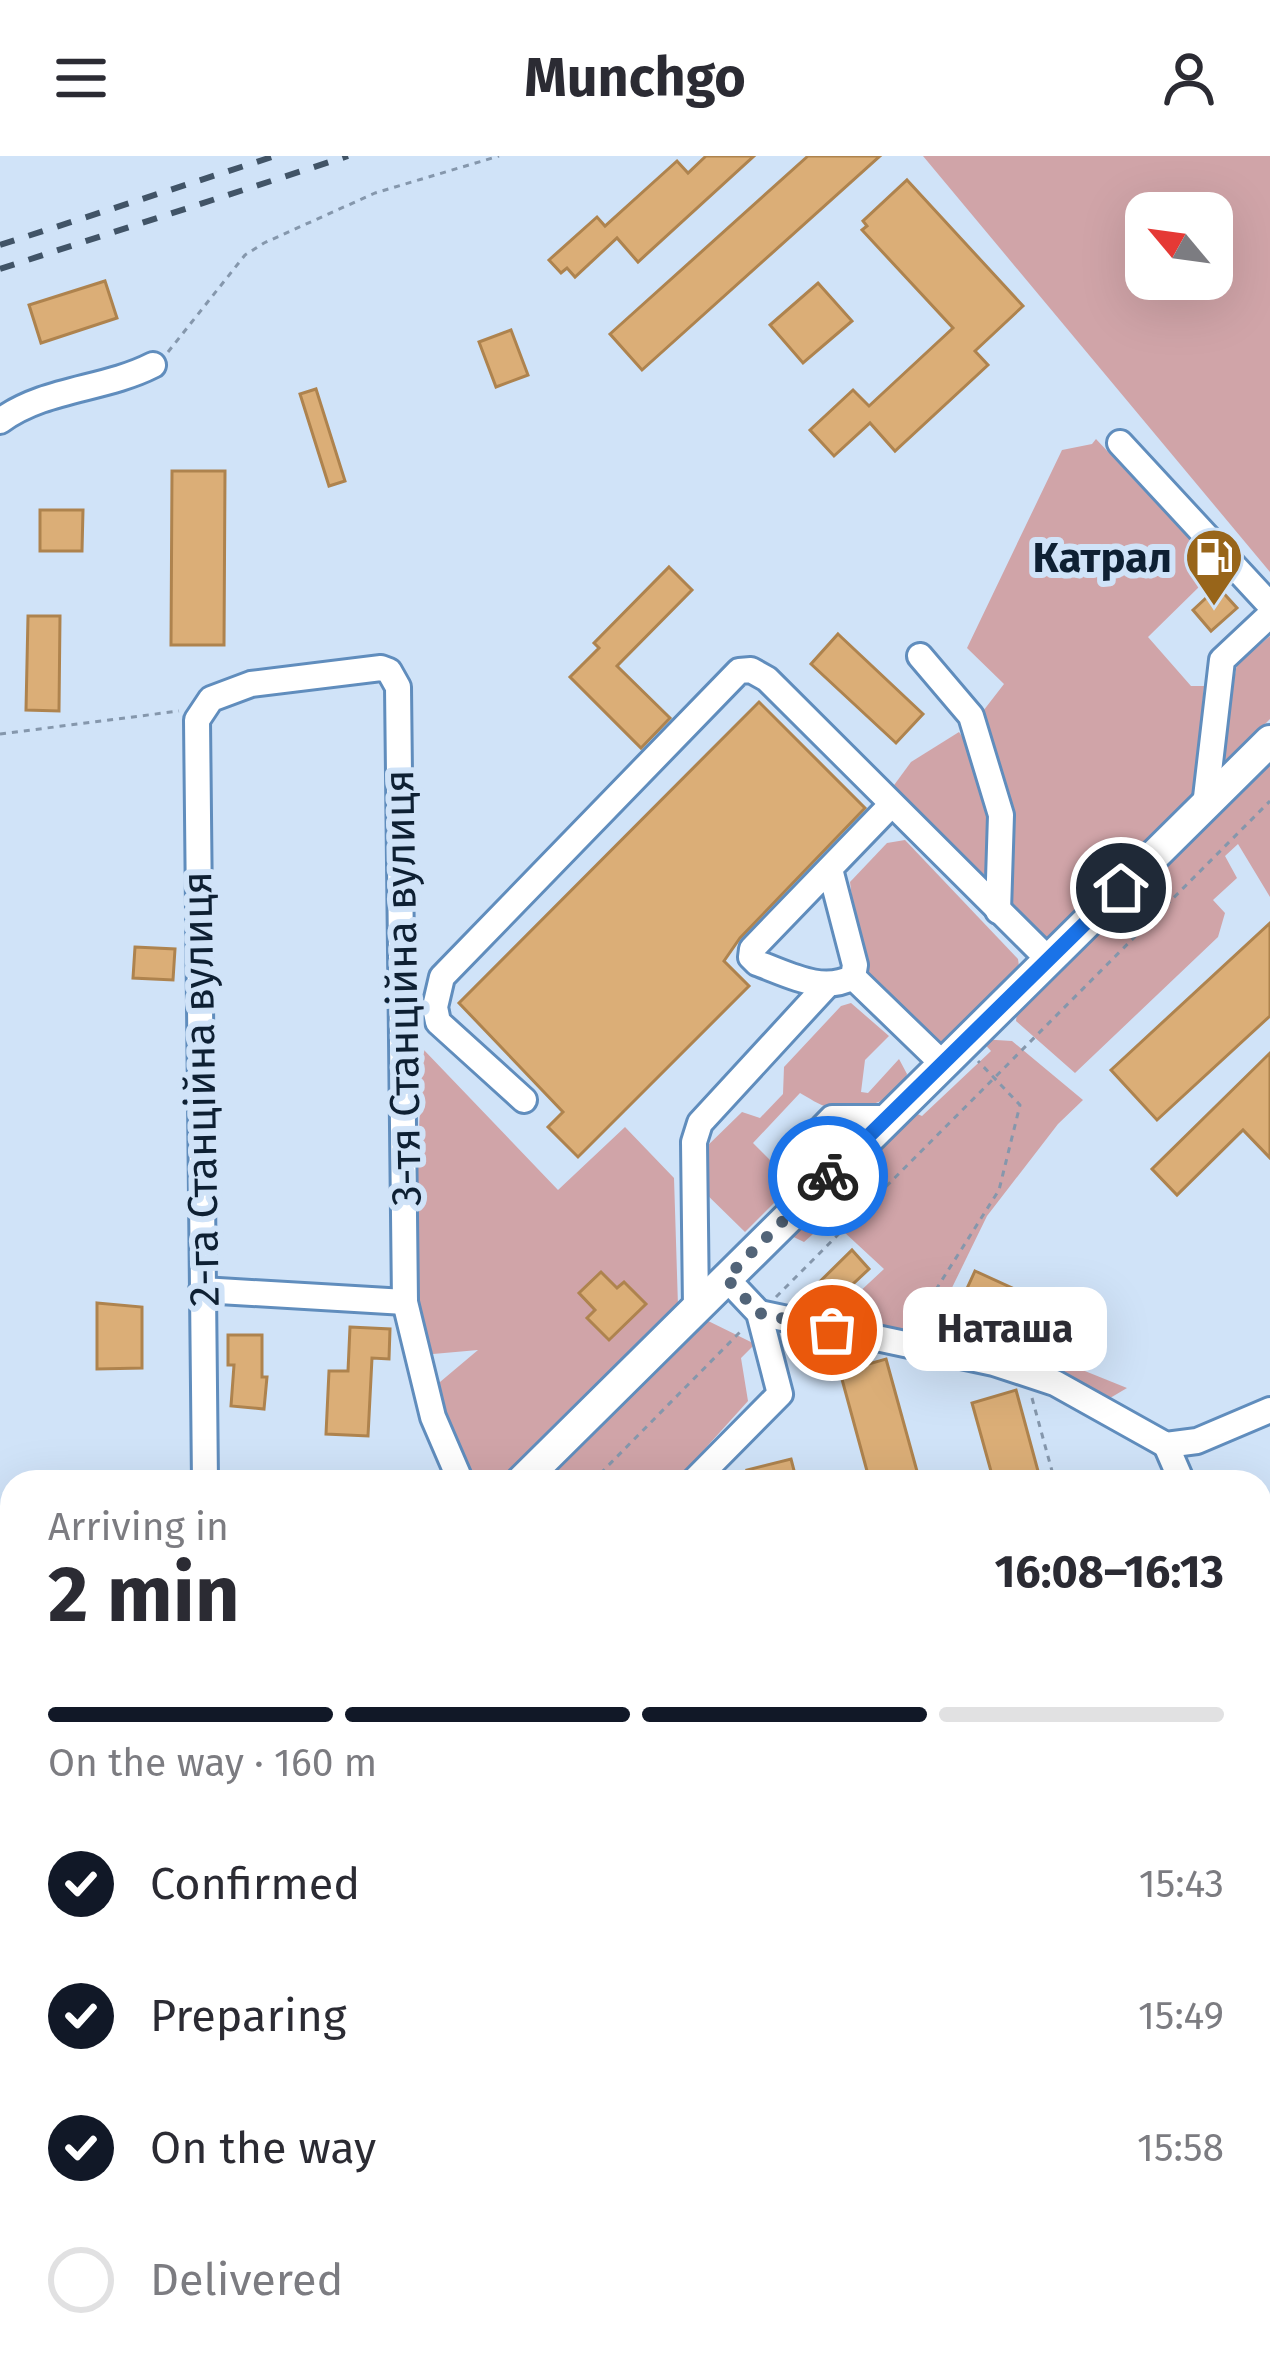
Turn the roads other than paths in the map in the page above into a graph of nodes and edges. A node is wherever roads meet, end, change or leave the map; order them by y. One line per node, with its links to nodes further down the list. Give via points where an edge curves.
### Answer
1 (153, 365): 2 (street, via 21,405)
2 (0, 421)
3 (1120, 443): 4 (street)
4 (1270, 605)
5 (1270, 615): 10 (street, via 1222,661)
6 (920, 656): 12 (street, via 971,716 1001,815)
7 (207, 703): 18 (street, 2-га Станційна вулиця, via 197,720); 19 (street, 3-тя Станційна вулиця, via 251,684 381,668 398,687)
8 (1270, 742): 10 (main road)
9 (890, 806): 11 (street); 12 (street); 16 (street, via 767,679 739,671 442,977 439,1022)
10 (1205, 806): 13 (main road)
11 (830, 869): 14 (street, via 855,965); 14 (street, via 751,957 816,984)
12 (998, 911): 13 (street)
13 (1049, 960): 15 (main road)
14 (840, 980): 15 (street); 20 (street, via 700,1124)
15 (953, 1055): 17 (main road)
16 (524, 1100)
17 (726, 1278): 20 (main road); 21 (street)
18 (202, 1290): 19 (street); 24 (street, 2-га Станційна вулиця)
19 (405, 1302): 25 (street, 3-тя Станційна вулиця)
20 (696, 1308): 26 (main road)
21 (759, 1313): 23 (street, via 1054,1383); 27 (street, via 780,1394)
22 (1270, 1410): 23 (street)
23 (1166, 1445): 28 (street)
24 (205, 1470)
25 (456, 1470)
26 (533, 1470)
27 (705, 1470)
28 (1177, 1470)

